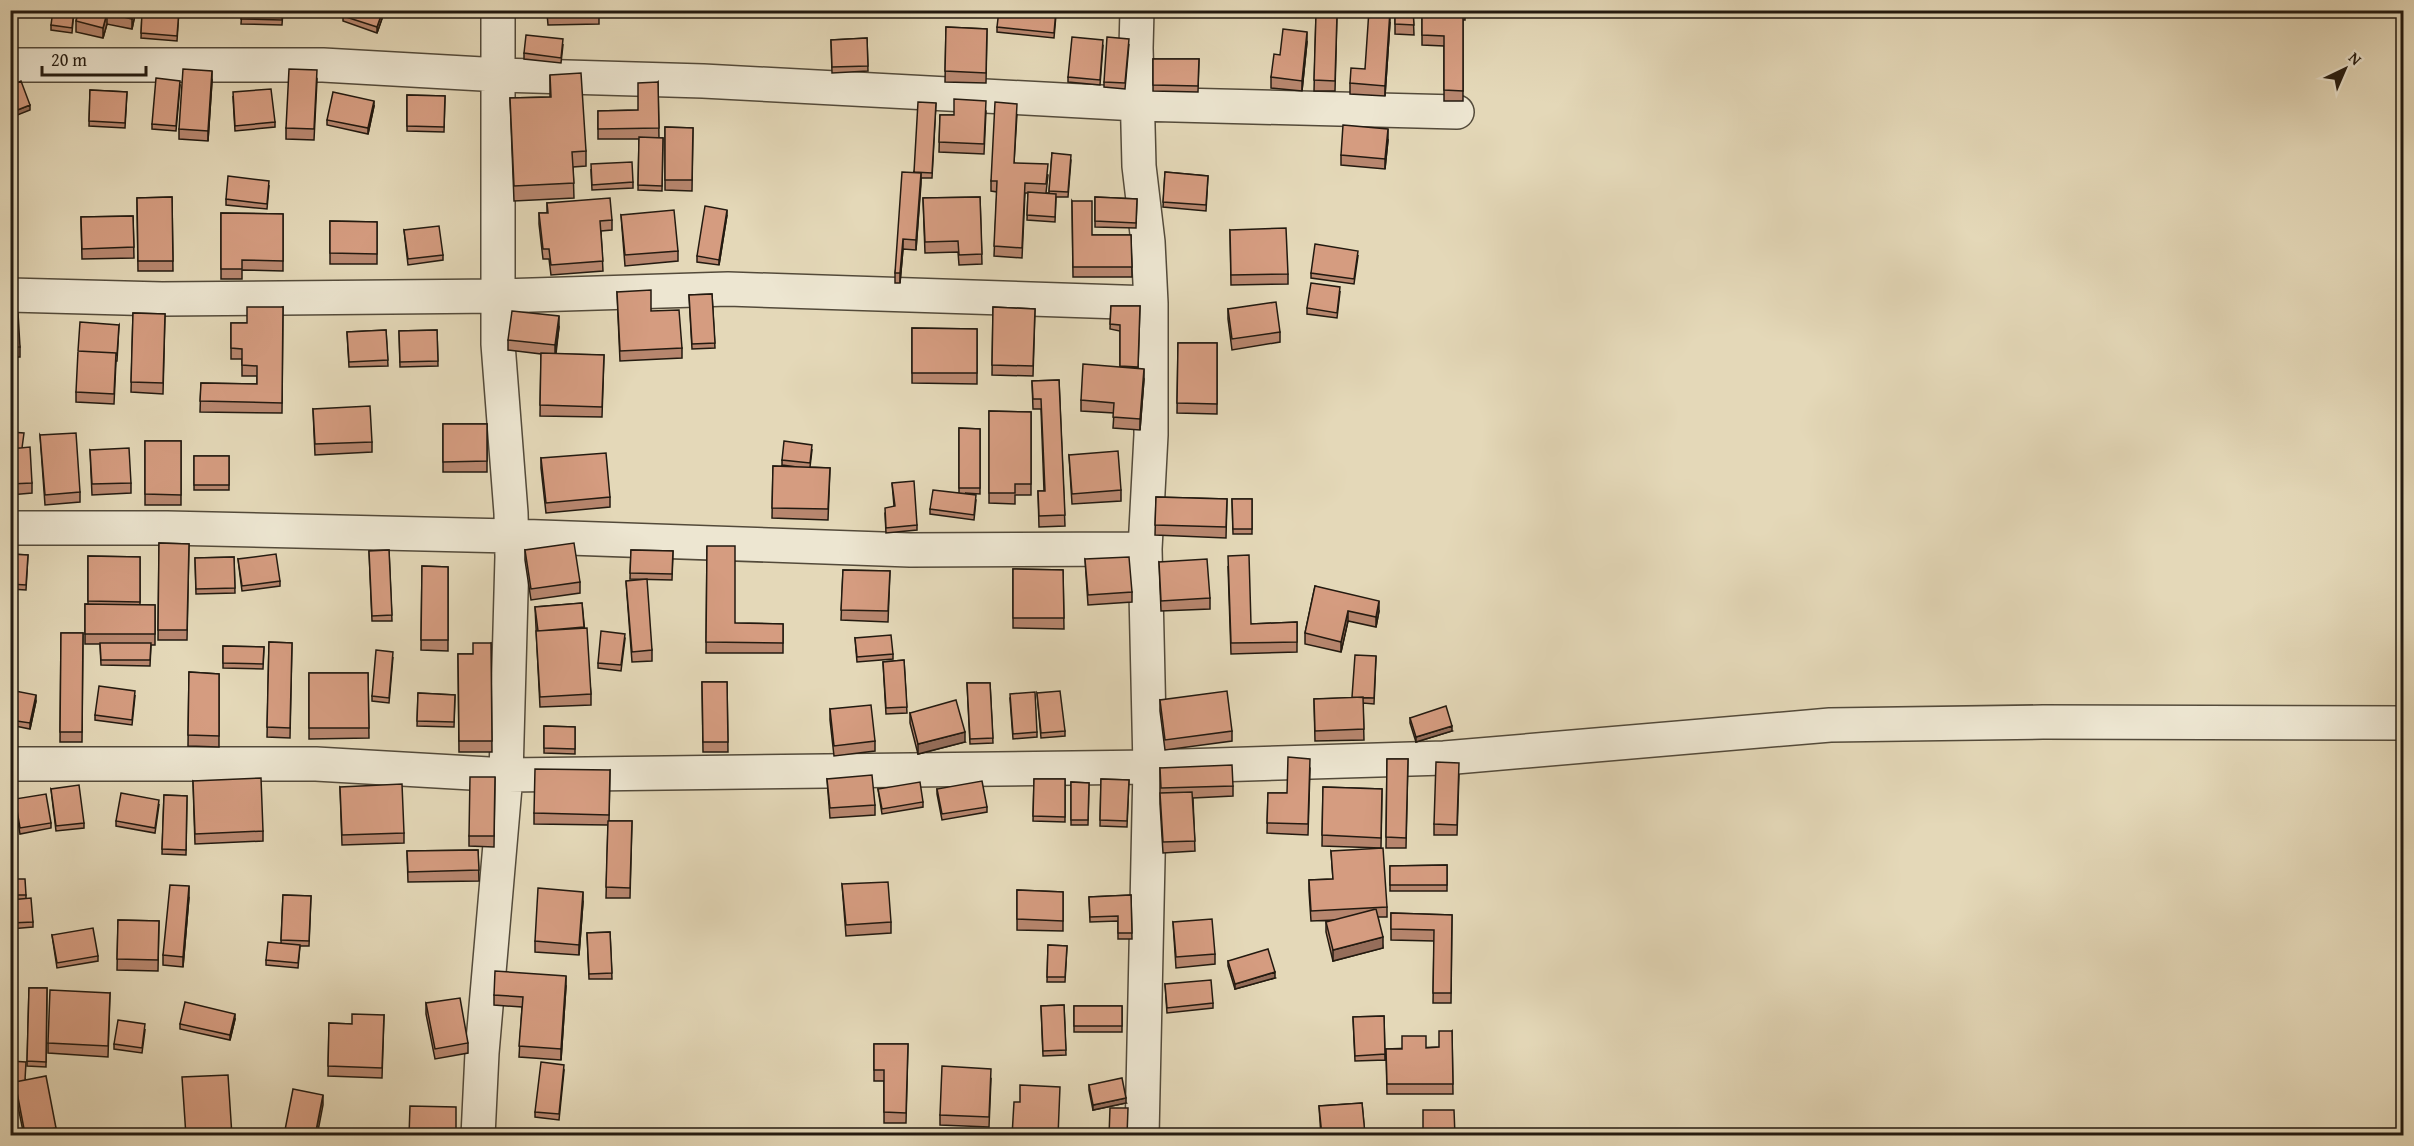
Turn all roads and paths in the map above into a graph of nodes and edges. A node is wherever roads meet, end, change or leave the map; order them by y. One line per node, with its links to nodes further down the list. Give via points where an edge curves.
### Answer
1 (498, 10): 4 (street)
2 (1137, 10): 5 (street)
3 (10, 65): 4 (street, via 323,65)
4 (500, 75): 5 (street, via 703,81); 8 (street)
5 (1137, 104): 6 (street); 9 (street)
6 (1457, 112)
7 (10, 296): 8 (street)
8 (499, 296): 9 (street, via 728,289); 11 (street, via 498,344)
9 (1151, 303): 12 (street, via 1151,435)
10 (10, 528): 11 (street)
11 (512, 536): 12 (street, via 910,550); 16 (street)
12 (1145, 549): 15 (street)
13 (2403, 723): 15 (street, via 1830,725 1444,758)
14 (10, 764): 16 (street, via 316,764)
15 (1150, 767): 16 (street); 18 (street)
16 (506, 775): 17 (street)
17 (478, 1136)
18 (1142, 1136)

